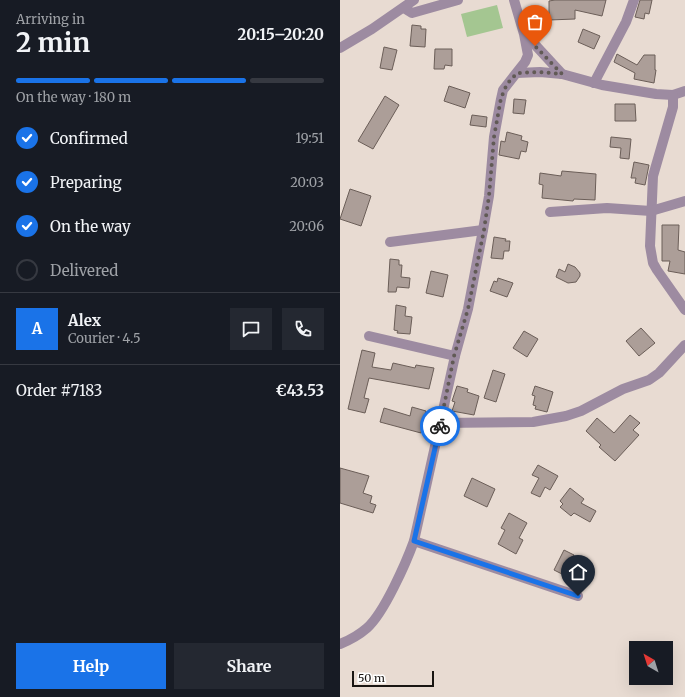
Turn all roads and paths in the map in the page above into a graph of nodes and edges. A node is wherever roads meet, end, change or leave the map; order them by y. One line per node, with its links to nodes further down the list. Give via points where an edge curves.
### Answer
1 (414, 0): 5 (street)
2 (458, 0): 5 (street, via 412,12)
3 (514, 0): 6 (street)
4 (634, 0): 10 (street, via 626,22)
5 (404, 8): 7 (street)
6 (524, 34): 8 (street, via 528,55); 9 (street)
7 (340, 48)
8 (517, 73): 9 (street); 16 (street, via 507,84 501,98)
9 (562, 74): 10 (street)
10 (594, 83): 12 (street)
11 (685, 90): 12 (street)
12 (673, 95): 14 (street, via 673,107 654,172)
13 (685, 201): 14 (street)
14 (651, 210): 15 (street, via 607,208); 18 (street, via 650,246 653,263)
15 (550, 212)
16 (484, 230): 17 (street); 21 (street, via 468,309)
17 (390, 242)
18 (685, 310)
19 (369, 336): 21 (street)
20 (685, 345): 22 (street, via 660,373 649,380 623,389 566,416 533,422)
21 (454, 356): 22 (street)
22 (440, 423): 23 (street)
23 (414, 541): 24 (street); 25 (street, via 376,618 362,633)
24 (578, 596)
25 (340, 644)

